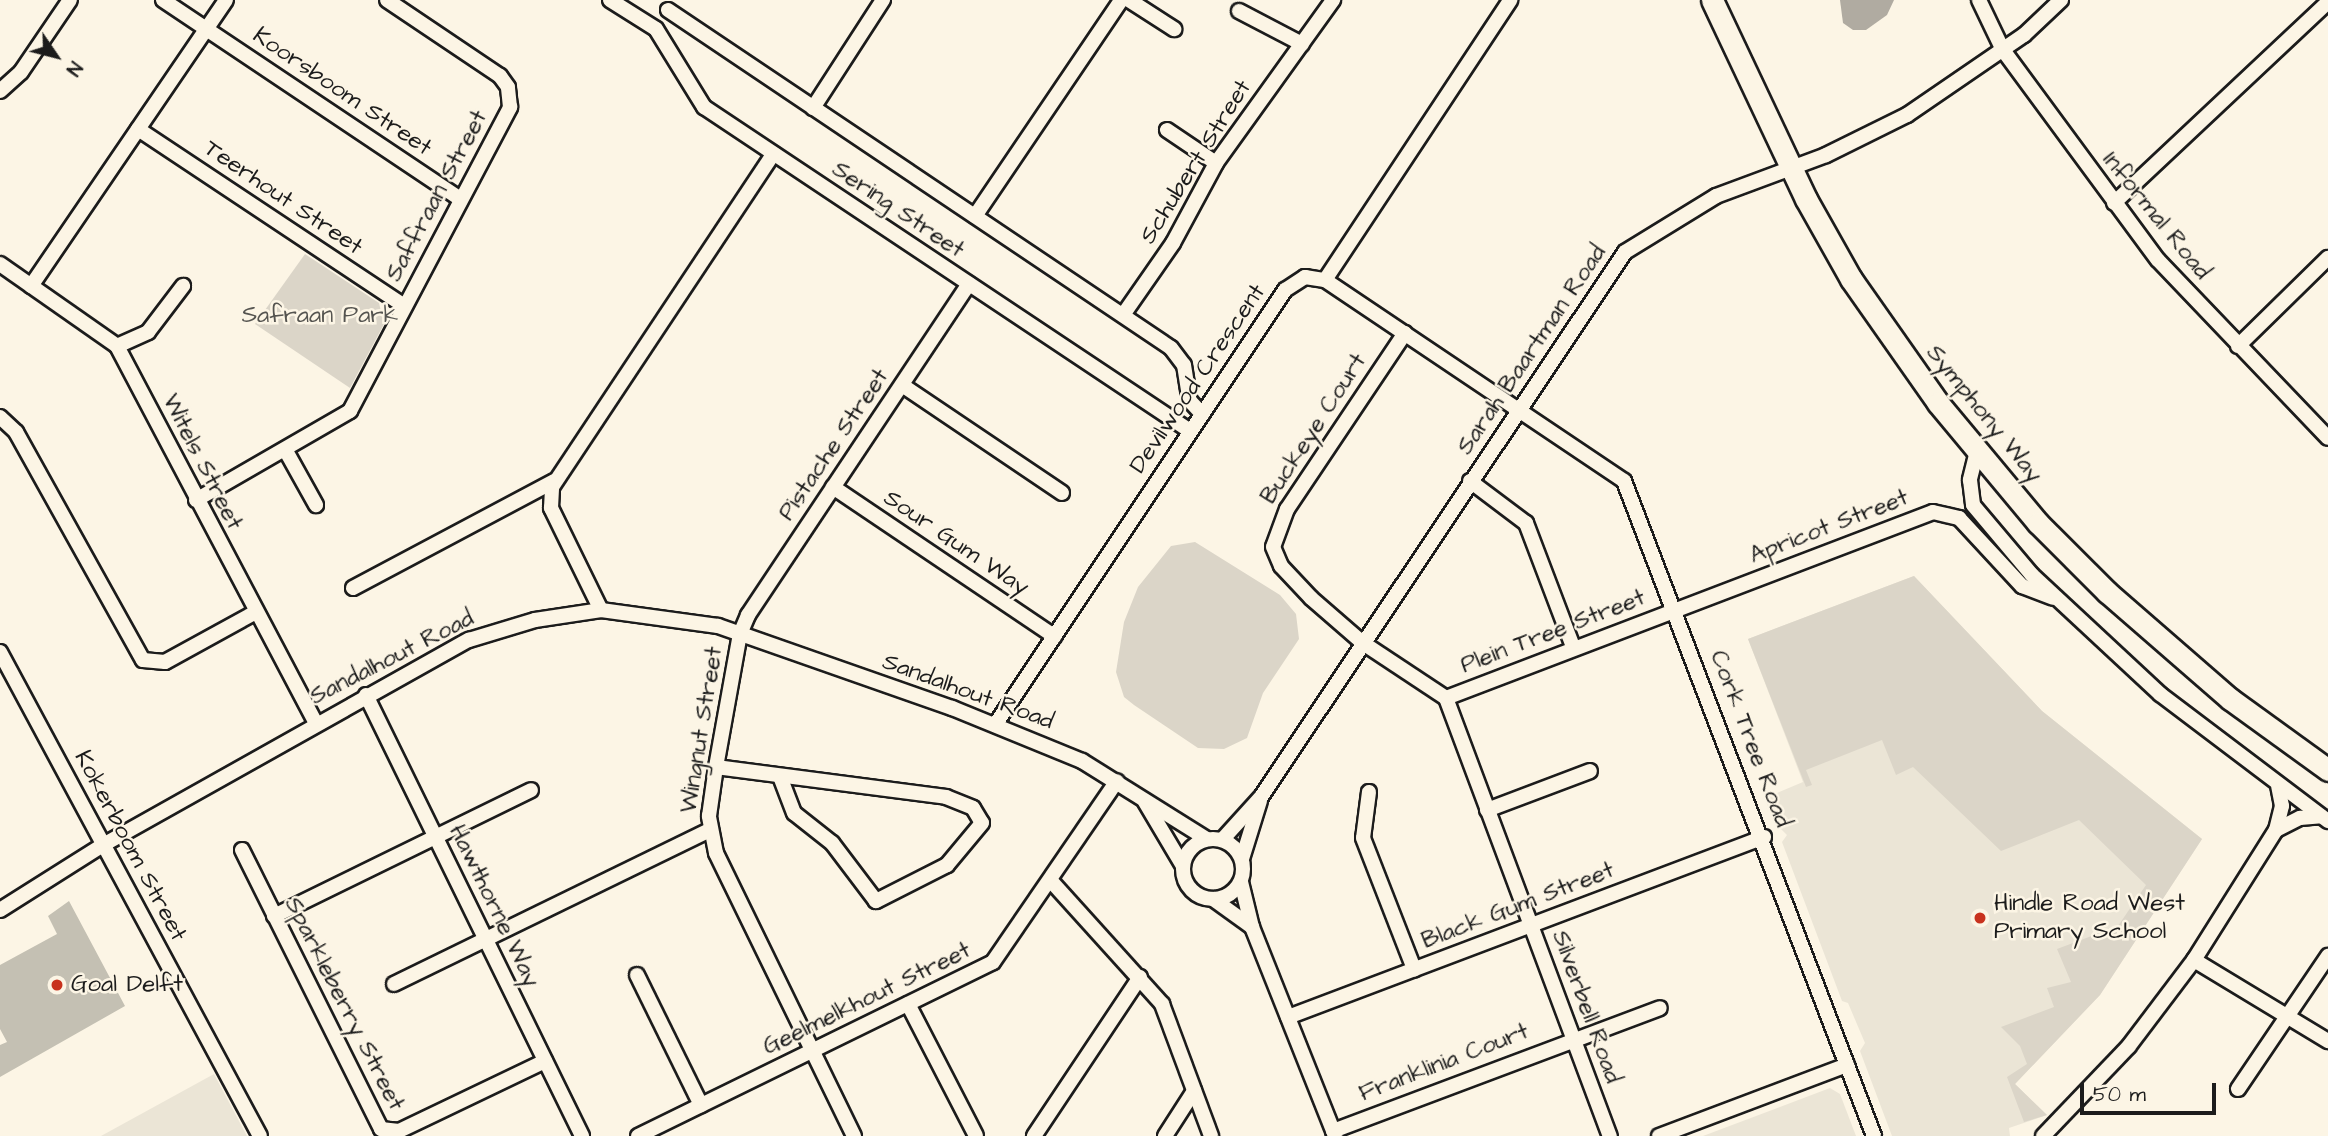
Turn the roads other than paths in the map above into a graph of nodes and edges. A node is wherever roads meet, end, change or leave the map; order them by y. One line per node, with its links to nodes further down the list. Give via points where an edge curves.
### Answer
1 (70, 0): 22 (street, via 22,72)
2 (163, 0): 17 (street, Koorsboom Street)
3 (226, 0): 17 (street)
4 (387, 0): 29 (street, Saffraan Street, via 508,87 507,113)
5 (610, 0): 18 (street, Sering Street)
6 (883, 0): 23 (street)
7 (1121, 0): 31 (street)
8 (1129, 0): 19 (street)
9 (1333, 0): 20 (street, Schubert Street)
10 (1510, 0): 34 (street)
11 (1712, 0): 28 (main road, Symphony Way)
12 (1979, 0): 21 (street, Informal Road)
13 (2061, 0): 21 (street, Sarah Baartman Road)
14 (2328, 2): 30 (street)
15 (670, 5): 18 (street); 23 (street)
16 (1239, 11): 20 (street)
17 (206, 29): 24 (street); 29 (street, Koorsboom Street)
18 (656, 29): 26 (street, Sering Street, via 697,101)
19 (1174, 29)
20 (1301, 44): 27 (street, Schubert Street)
21 (2003, 50): 28 (street, Sarah Baartman Road, via 1907,115 1826,155); 30 (street, Informal Road)
22 (0, 91)
23 (813, 108): 31 (street)
24 (138, 129): 36 (street); 38 (street, Teerhout Street)
25 (1167, 130): 27 (street)
26 (773, 154): 35 (street, Sering Street); 51 (street)
27 (1216, 163): 39 (street, Schubert Street, via 1173,243)
28 (1788, 166): 44 (street, Sarah Baartman Road, via 1716,196 1635,242 1608,272); 50 (main road, Symphony Way, via 1851,279)
29 (460, 199): 38 (street, Saffraan Street)
30 (2114, 203): 42 (street, Informal Road)
31 (975, 216): 39 (street)
32 (2328, 258): 42 (street)
33 (0, 264): 36 (street, Witels Street)
34 (1325, 280): 40 (street); 45 (street, Devilwood Crescent, via 1304,277 1290,284)
35 (968, 284): 43 (street, Pistache Street); 47 (street, Sering Street)
36 (31, 286): 41 (street, Witels Street)
37 (183, 286): 41 (street, via 148,332)
38 (404, 306): 49 (street, Saffraan Street, via 350,411)
39 (1123, 316): 45 (street, via 1177,352 1186,372 1188,396)
40 (1405, 333): 44 (street); 64 (street, Buckeye Court, via 1287,509 1273,540 1276,558 1291,578)
41 (117, 346): 55 (street, Witels Street)
42 (2238, 346): 48 (street, Informal Road)
43 (902, 384): 53 (street, Pistache Street); 54 (street)
44 (1519, 408): 52 (street, Sarah Baartman Road); 59 (street, Cork Tree Road, via 1624,481)
45 (1202, 414): 47 (street, Devilwood Crescent)
46 (0, 417): 61 (street, via 16,432 143,660 164,662)
47 (1191, 431): 63 (street, Devilwood Crescent)
48 (2328, 438)
49 (286, 451): 55 (street, Saffraan Street); 56 (street)
50 (1977, 451): 58 (street, Apricot Street, via 1970,481 1973,505); 72 (main road, Symphony Way, via 2038,523 2165,646)
51 (554, 481): 57 (street); 60 (street, via 551,508)
52 (1470, 481): 64 (street, Sarah Baartman Road); 65 (street, via 1526,523)
53 (833, 487): 62 (street, Pistache Street); 63 (street, Sour Gum Way)
54 (1062, 493)
55 (196, 500): 61 (street, Witels Street)
56 (316, 505)
57 (353, 588)
58 (2053, 598): 59 (street, Apricot Street, via 2022,586 1959,518 1933,512); 76 (street, Apricot Street, via 2160,694)
59 (1675, 609): 65 (street, Plein Tree Street); 86 (street, Cork Tree Road)
60 (601, 610): 62 (street, Sandalhout Road, via 683,618); 67 (street, Sandalhout Road, via 535,620 469,640)
61 (254, 613): 69 (street, Witels Street)
62 (740, 634): 70 (street, Sandalhout Road); 71 (street, Wingnut Street)
63 (1054, 636): 70 (street, Devilwood Crescent)
64 (1363, 643): 68 (street); 79 (street, Sarah Baartman Road)
65 (1573, 647): 68 (street, Plein Tree Street)
66 (0, 652): 89 (street, Kokerboom Street)
67 (366, 695): 69 (street, Sandalhout Road); 85 (street, Hawthorne Way)
68 (1446, 698): 81 (street, Silverbell Road)
69 (316, 723): 89 (street, Sandalhout Road)
70 (995, 725): 75 (street, Sandalhout Road)
71 (716, 768): 74 (street); 83 (street, Wingnut Street)
72 (2328, 770)
73 (1590, 771): 81 (street)
74 (780, 777): 74 (street, via 794,813 832,843 876,901 947,865 982,823 973,808 946,797)
75 (1117, 780): 80 (street, Sandalhout Road); 93 (street, Geelmelkhout Street)
76 (2278, 786): 82 (street, Apricot Street); 84 (street, via 2282,806)
77 (531, 790): 85 (street)
78 (1369, 792): 103 (street, via 1362,826)
79 (1261, 797): 88 (street, Sarah Baartman Road); 91 (street, Sarah Baartman Road)
80 (1142, 798): 87 (street); 92 (street)
81 (1488, 810): 98 (street, Silverbell Road)
82 (2324, 818): 84 (street, via 2300,818)
83 (710, 830): 100 (street); 113 (street, Wingnut Street)
84 (2276, 830): 102 (street)
85 (435, 836): 97 (street); 100 (street, Hawthorne Way)
86 (1763, 838): 98 (street, Black Gum Street); 115 (street, Cork Tree Road)
87 (1207, 839): 88 (street); 92 (street, via 1195,844)
88 (1222, 840): 91 (street)
89 (103, 845): 96 (street, Sandalhout Road); 121 (street, Kokerboom Street)
90 (242, 850): 97 (street, Sparkleberry Street)
91 (1242, 859): 94 (street)
92 (1183, 866): 95 (street, via 1190,890)
93 (1051, 881): 105 (street); 107 (street, Geelmelkhout Street, via 993,962)
94 (1241, 882): 95 (street); 99 (street)
95 (1213, 899): 99 (street)
96 (0, 911)
97 (274, 916): 114 (street, Sparkleberry Street, via 381,1129 399,1130)
98 (1531, 926): 103 (street, Black Gum Street); 111 (street, Silverbell Road)
99 (1252, 927): 109 (street)
100 (485, 939): 106 (street); 114 (street, Hawthorne Way)
101 (2328, 956): 110 (street)
102 (2194, 960): 110 (street); 120 (street, via 2129,1046)
103 (1414, 969): 109 (street, Black Gum Street)
104 (636, 975): 118 (street)
105 (1140, 977): 117 (street, via 1162,1004); 126 (street)
106 (394, 984)
107 (908, 1004): 113 (street, Geelmelkhout Street); 125 (street)
108 (1660, 1008): 111 (street, Franklinia Court)
109 (1288, 1017): 119 (street)
110 (2283, 1017): 112 (street); 116 (street)
111 (1573, 1039): 119 (street, Franklinia Court); 129 (street, Silverbell Road)
112 (2328, 1041)
113 (813, 1050): 118 (street, Geelmelkhout Street); 124 (street, Wingnut Street)
114 (545, 1061): 122 (street, Hawthorne Way)
115 (1847, 1065): 130 (street); 131 (street, Cork Tree Road)
116 (2238, 1089)
117 (1195, 1091): 127 (street); 128 (street)
118 (701, 1105): 123 (street, Geelmelkhout Street)
119 (1334, 1133)
120 (2048, 1135)
121 (260, 1136)
122 (582, 1136)
123 (638, 1136)
124 (854, 1136)
125 (976, 1136)
126 (1034, 1136)
127 (1165, 1136)
128 (1211, 1136)
129 (1610, 1136)
130 (1659, 1136)
131 (1874, 1136)

